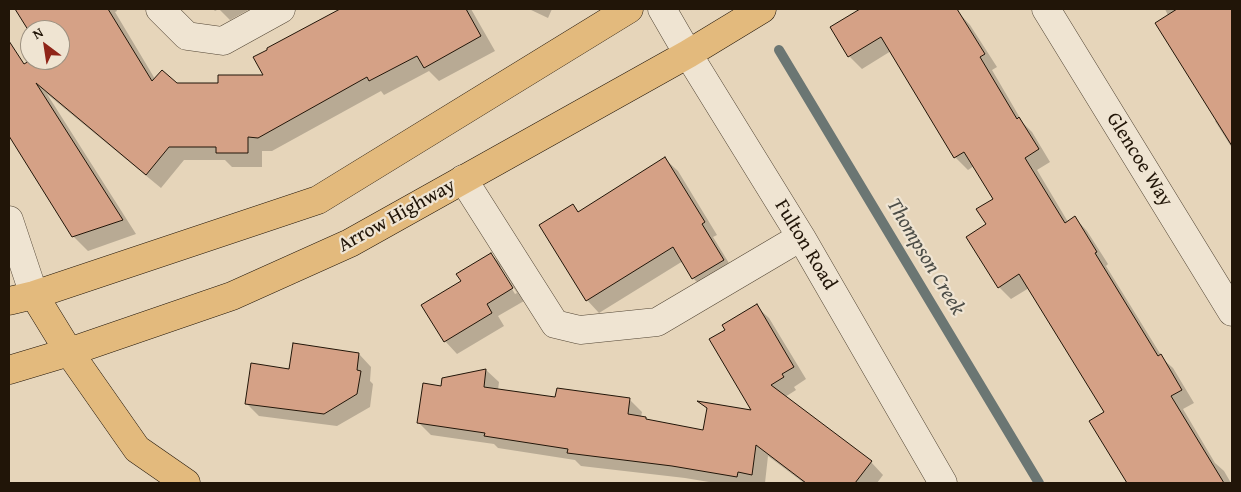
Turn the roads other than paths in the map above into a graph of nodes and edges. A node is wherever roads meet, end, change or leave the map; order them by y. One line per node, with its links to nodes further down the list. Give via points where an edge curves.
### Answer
1 (160, 9): 2 (street, via 187,36 223,41)
2 (281, 9)
3 (629, 9): 11 (main road, via 318,200)
4 (662, 9): 7 (street, Fulton Road)
5 (762, 9): 7 (main road, Arrow Highway)
6 (1046, 9): 12 (street, Glencoe Way)
7 (688, 54): 8 (main road, Arrow Highway); 10 (street, Fulton Road)
8 (463, 179): 10 (street, via 555,324 580,330 656,322); 13 (main road, Arrow Highway, via 350,243 232,296)
9 (9, 220): 11 (street)
10 (801, 237): 16 (street, Fulton Road)
11 (21, 298): 13 (main road)
12 (1232, 312)
13 (69, 352): 14 (main road, Arrow Highway); 15 (main road, via 137,449)
14 (9, 370)
15 (186, 483)
16 (943, 483)

